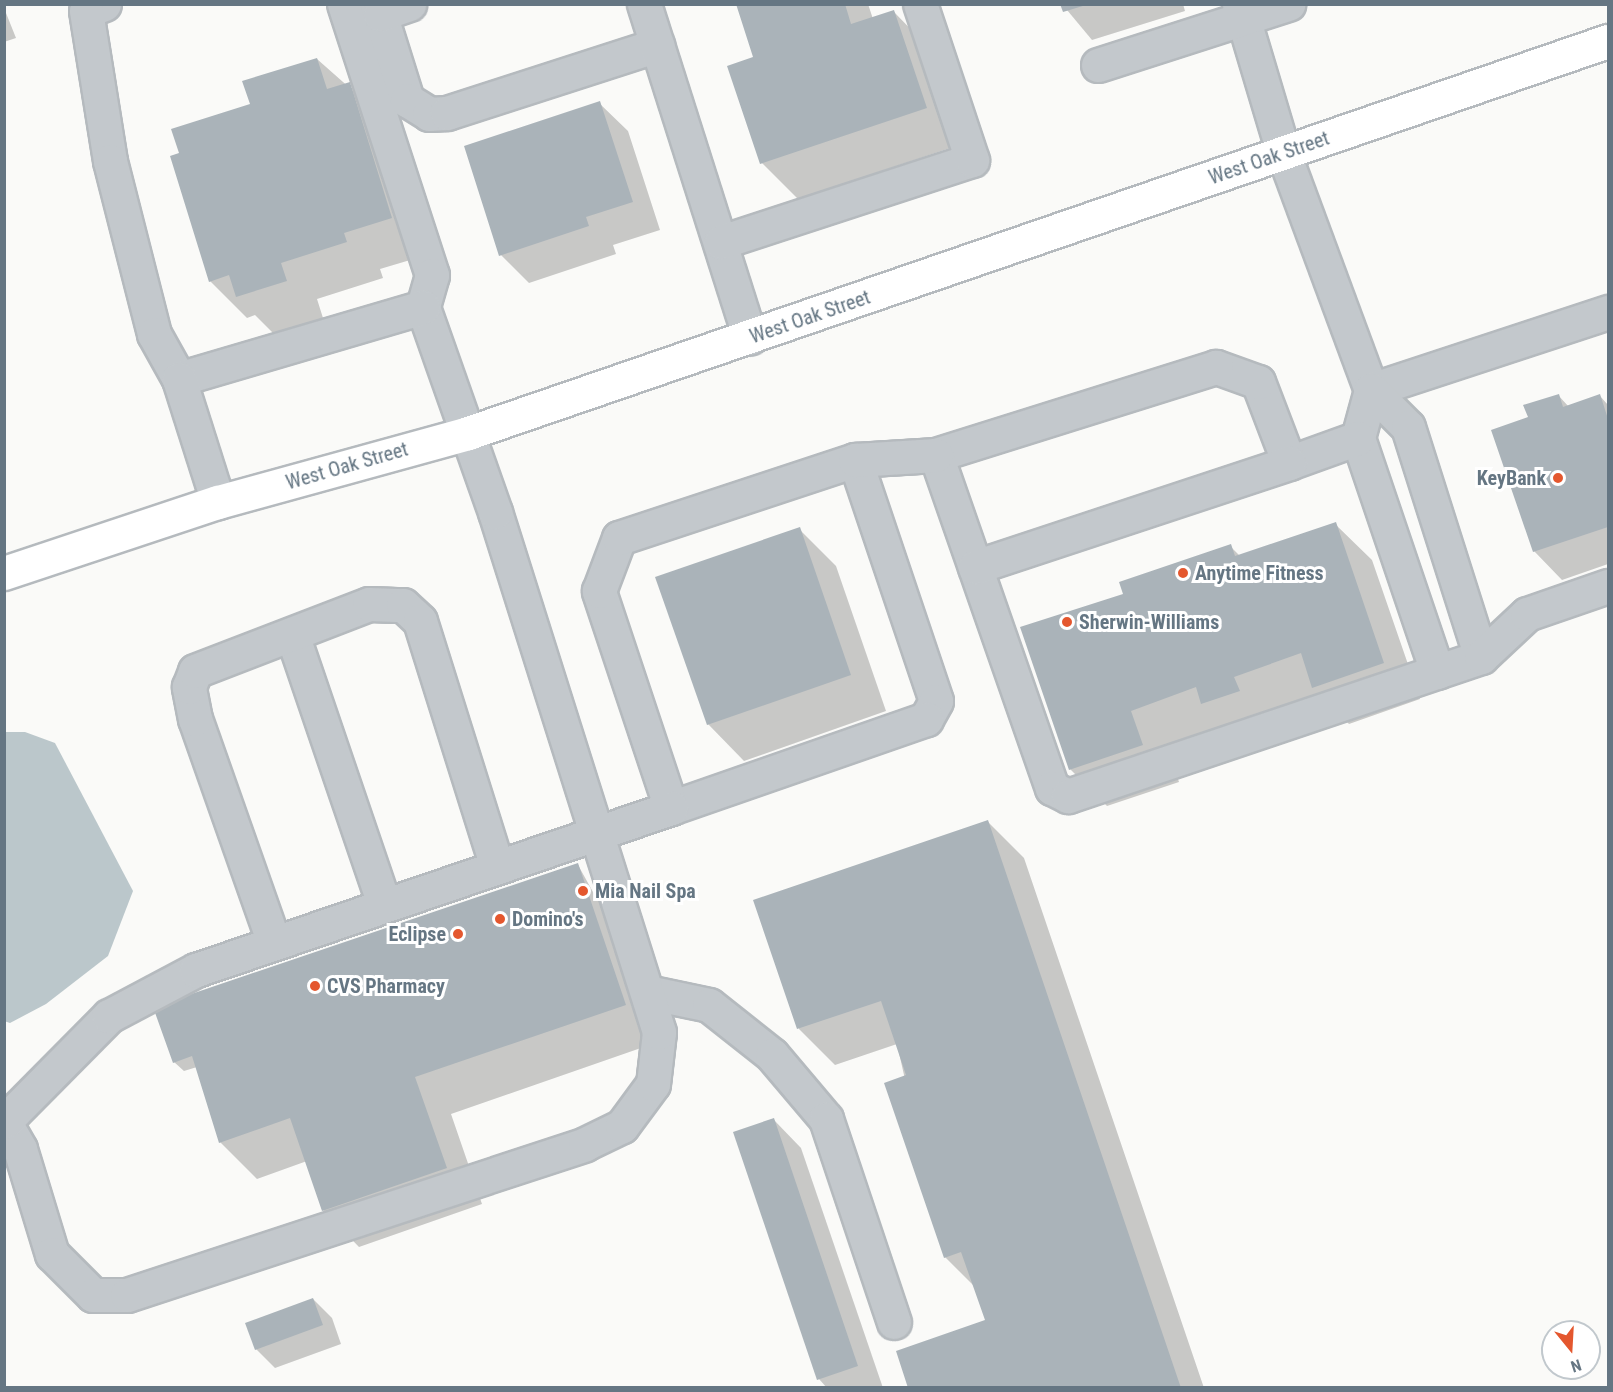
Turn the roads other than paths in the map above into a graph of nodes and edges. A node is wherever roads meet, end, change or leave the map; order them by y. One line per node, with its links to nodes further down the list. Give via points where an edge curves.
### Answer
1 (104, 4): 16 (street, via 86,11 110,161 154,334)
2 (344, 4): 13 (street, via 432,275)
3 (644, 4): 9 (street)
4 (920, 4): 12 (street, via 972,160)
5 (1288, 4): 7 (street)
6 (389, 8): 9 (street, via 407,100 429,114)
7 (1241, 11): 10 (street); 11 (street)
8 (1608, 41): 11 (main road, West Oak Street)
9 (657, 45): 12 (street)
10 (1098, 65)
11 (1283, 152): 15 (main road, West Oak Street); 17 (street)
12 (721, 242): 15 (street)
13 (423, 307): 16 (street); 18 (street)
14 (1608, 312): 17 (street)
15 (750, 338): 18 (main road, West Oak Street)
16 (179, 379): 23 (street)
17 (1371, 390): 19 (street); 28 (street, via 1408,427)
18 (468, 433): 23 (main road, West Oak Street); 31 (street)
19 (1358, 438): 22 (street); 29 (street)
20 (936, 455): 21 (street); 22 (street, via 1216,367 1258,382); 24 (street)
21 (855, 460): 30 (street, via 619,538 599,591); 30 (street, via 936,700 926,719)
22 (1289, 463): 24 (street)
23 (218, 502): 25 (main road, West Oak Street)
24 (975, 567): 29 (street, via 1052,788 1068,796)
25 (4, 573)
26 (1608, 586): 28 (street, via 1527,614)
27 (292, 634): 32 (street, via 369,604 403,605 420,621); 33 (street); 34 (street, via 195,671 189,687 195,718)
28 (1481, 657): 29 (street)
29 (1437, 672)
30 (671, 808): 31 (street)
31 (596, 833): 32 (street); 35 (street)
32 (497, 866): 33 (street)
33 (384, 905): 34 (street)
34 (274, 943): 36 (street, via 196,970 109,1016)
35 (647, 992): 36 (street, via 659,1032 653,1084 622,1126 585,1144 127,1295 93,1295 52,1254 20,1149); 37 (street, via 709,1005 772,1055 826,1119)
36 (5, 1121)
37 (894, 1322)

